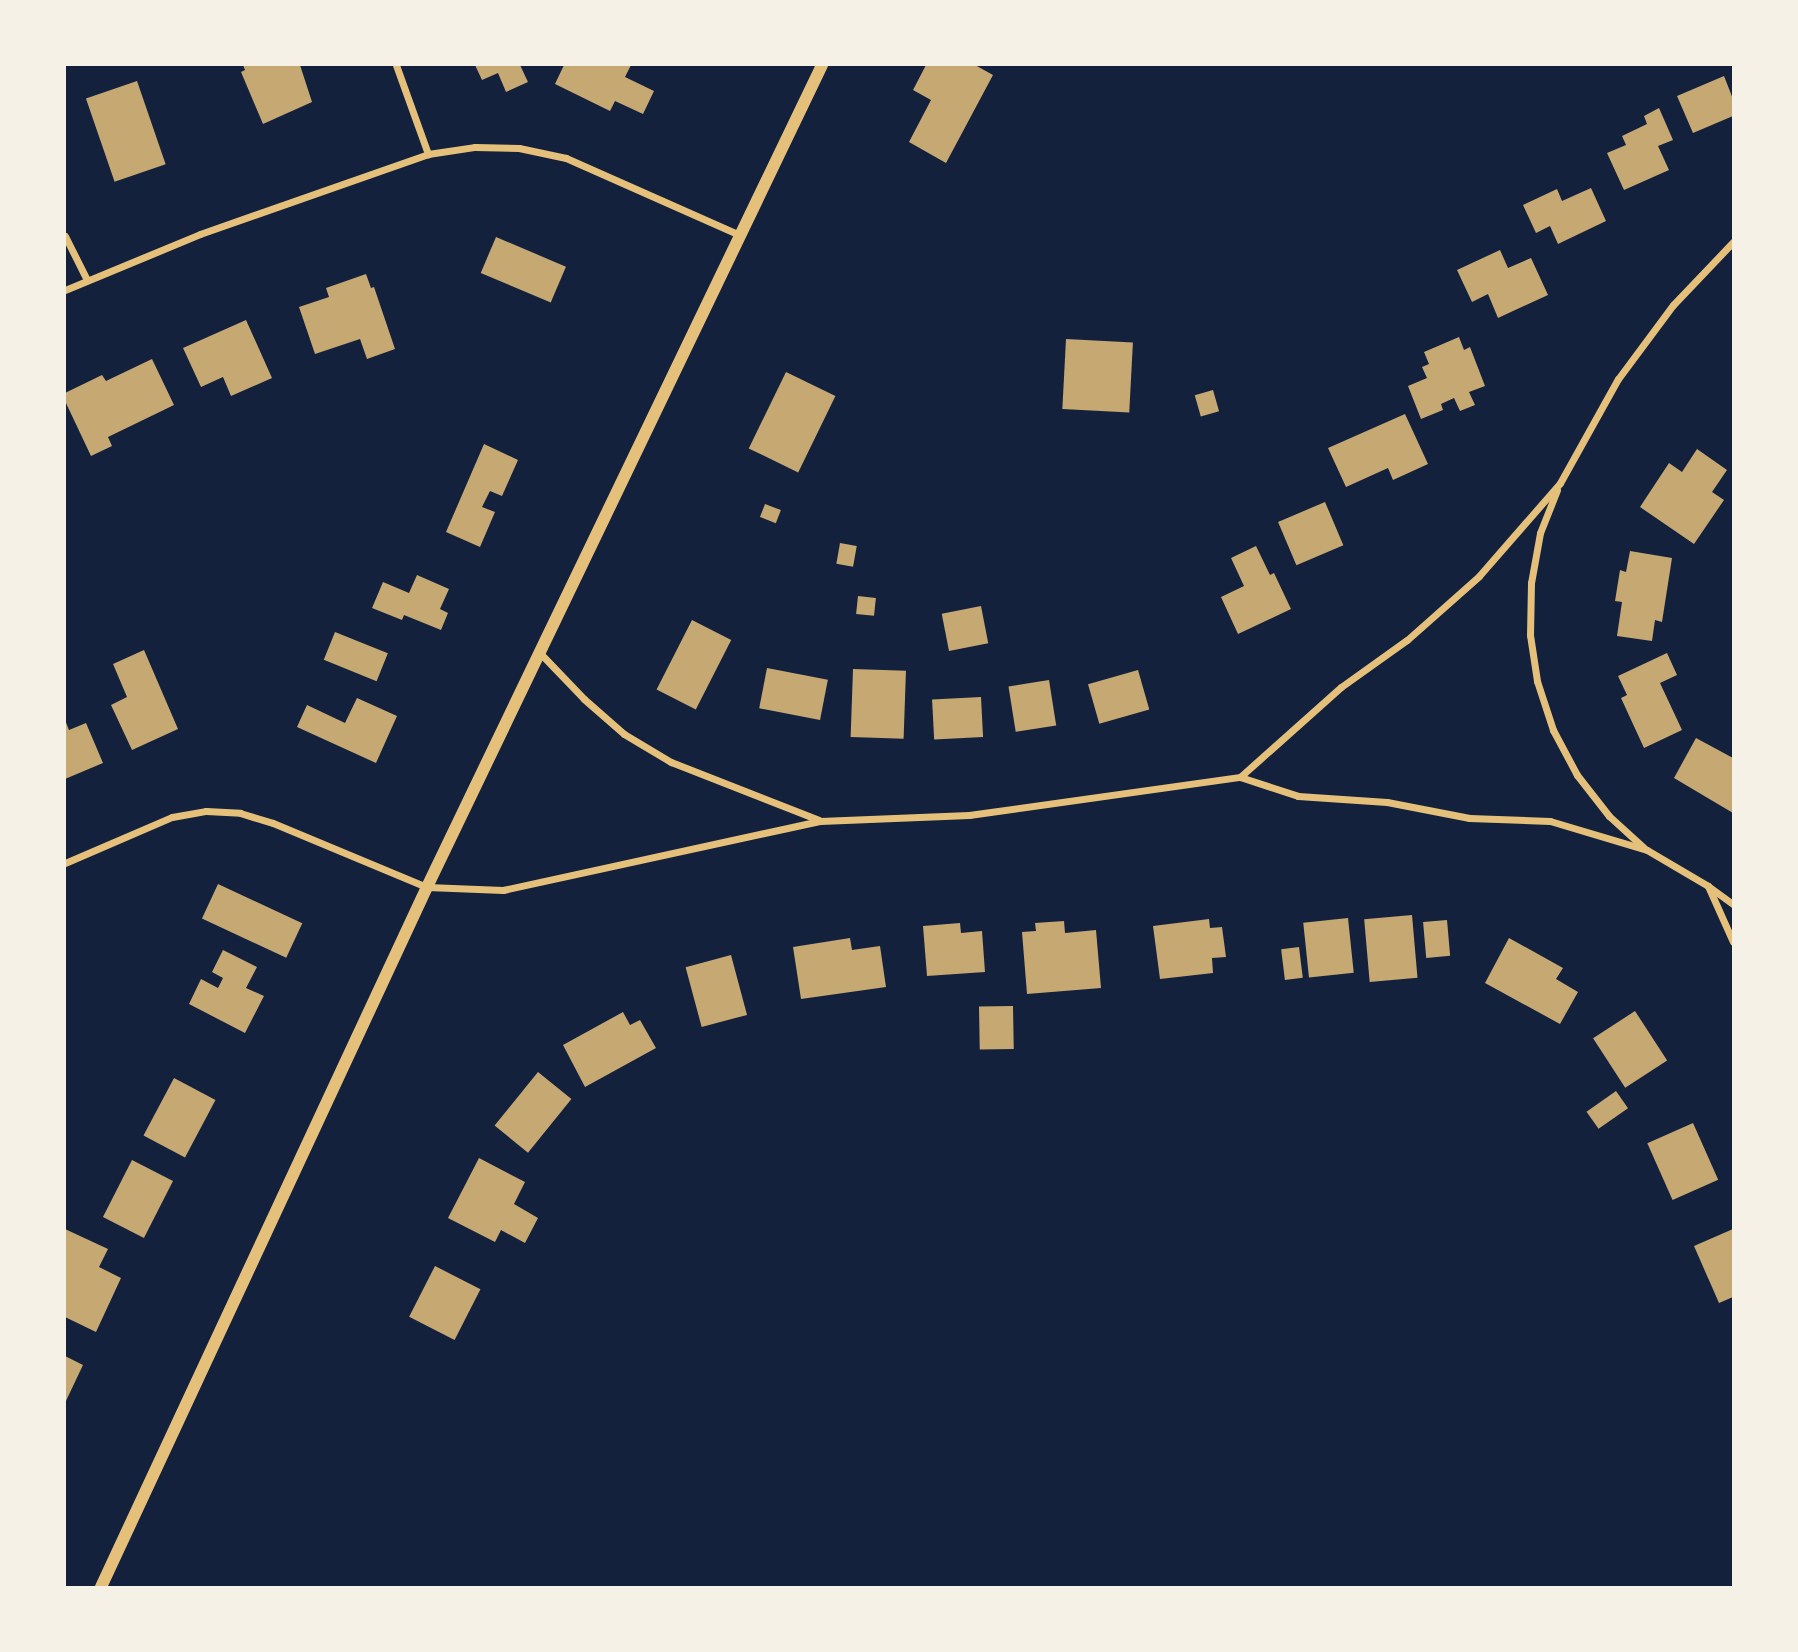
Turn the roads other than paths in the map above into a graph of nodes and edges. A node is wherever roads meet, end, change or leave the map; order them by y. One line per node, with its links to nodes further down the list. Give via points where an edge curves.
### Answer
1 (396, 65): 3 (street)
2 (822, 65): 4 (street)
3 (428, 154): 4 (street, via 475,147 519,148 566,158); 7 (street, via 200,234)
4 (740, 235): 10 (street)
5 (65, 236): 7 (street)
6 (1733, 242): 9 (street, via 1673,305 1618,379)
7 (87, 280): 8 (street)
8 (65, 290)
9 (1560, 483): 11 (street, via 1479,576); 13 (street, via 1541,533 1531,583 1530,635 1537,681 1553,730 1577,775 1609,816)
10 (540, 652): 12 (street, via 624,734 671,762); 16 (street)
11 (1240, 776): 12 (street, via 969,815); 13 (street, via 1298,796 1387,802 1469,818 1550,821)
12 (820, 821): 16 (street, via 503,890)
13 (1647, 850): 15 (street)
14 (65, 863): 16 (street, via 172,817 206,811 240,813)
15 (1708, 886): 17 (street); 18 (street)
16 (427, 887): 19 (street)
17 (1733, 904)
18 (1733, 942)
19 (101, 1587)

